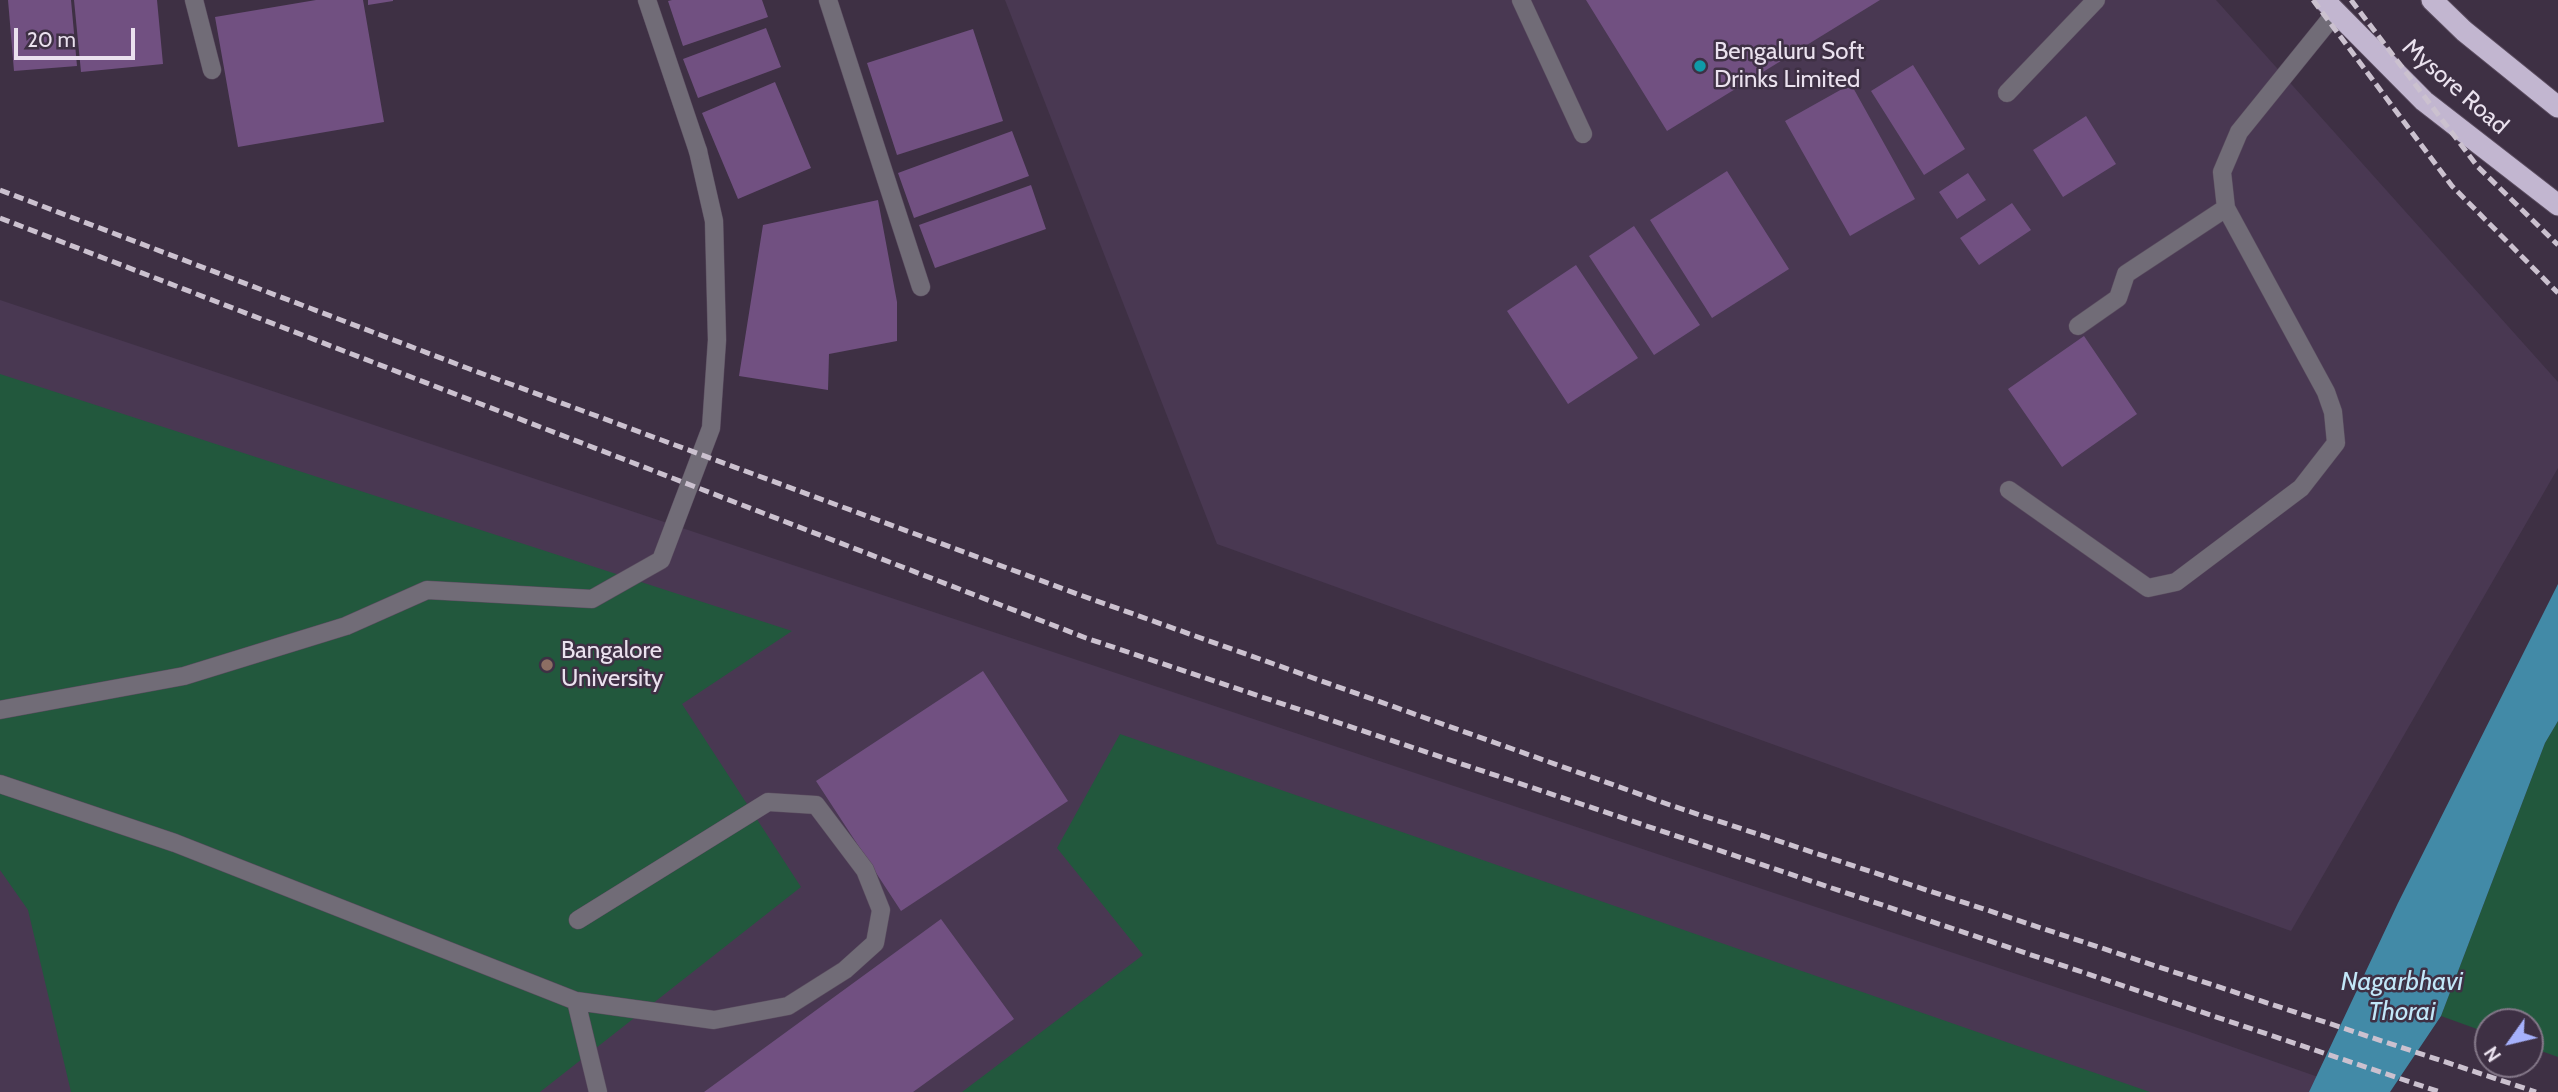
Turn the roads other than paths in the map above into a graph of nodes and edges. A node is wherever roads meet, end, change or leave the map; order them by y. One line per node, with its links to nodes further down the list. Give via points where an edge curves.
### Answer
1 (194, 0): 8 (street)
2 (647, 0): 17 (street, via 698,151 714,220 717,341 712,428 661,560 592,599 427,590 346,626 184,676)
3 (828, 0): 14 (street)
4 (1521, 0): 11 (street)
5 (2096, 0): 9 (street)
6 (2432, 0): 10 (highway, Mysore Road)
7 (2330, 6): 12 (highway, Mysore Road, via 2424,101); 13 (street, via 2239,132 2222,172)
8 (212, 69)
9 (2007, 93)
10 (2558, 107)
11 (1583, 134)
12 (2558, 205)
13 (2226, 208): 15 (street, via 2126,274 2118,298); 16 (street, via 2326,391 2336,443 2301,488 2176,582 2148,588)
14 (921, 287)
15 (2078, 326)
16 (2009, 490)
17 (0, 710)
18 (0, 784): 20 (street, via 175,843)
19 (578, 920): 20 (street, via 768,802 816,805 864,870 881,910 875,943 845,970 788,1006 714,1020)
20 (576, 1001): 21 (street)
21 (598, 1092)

